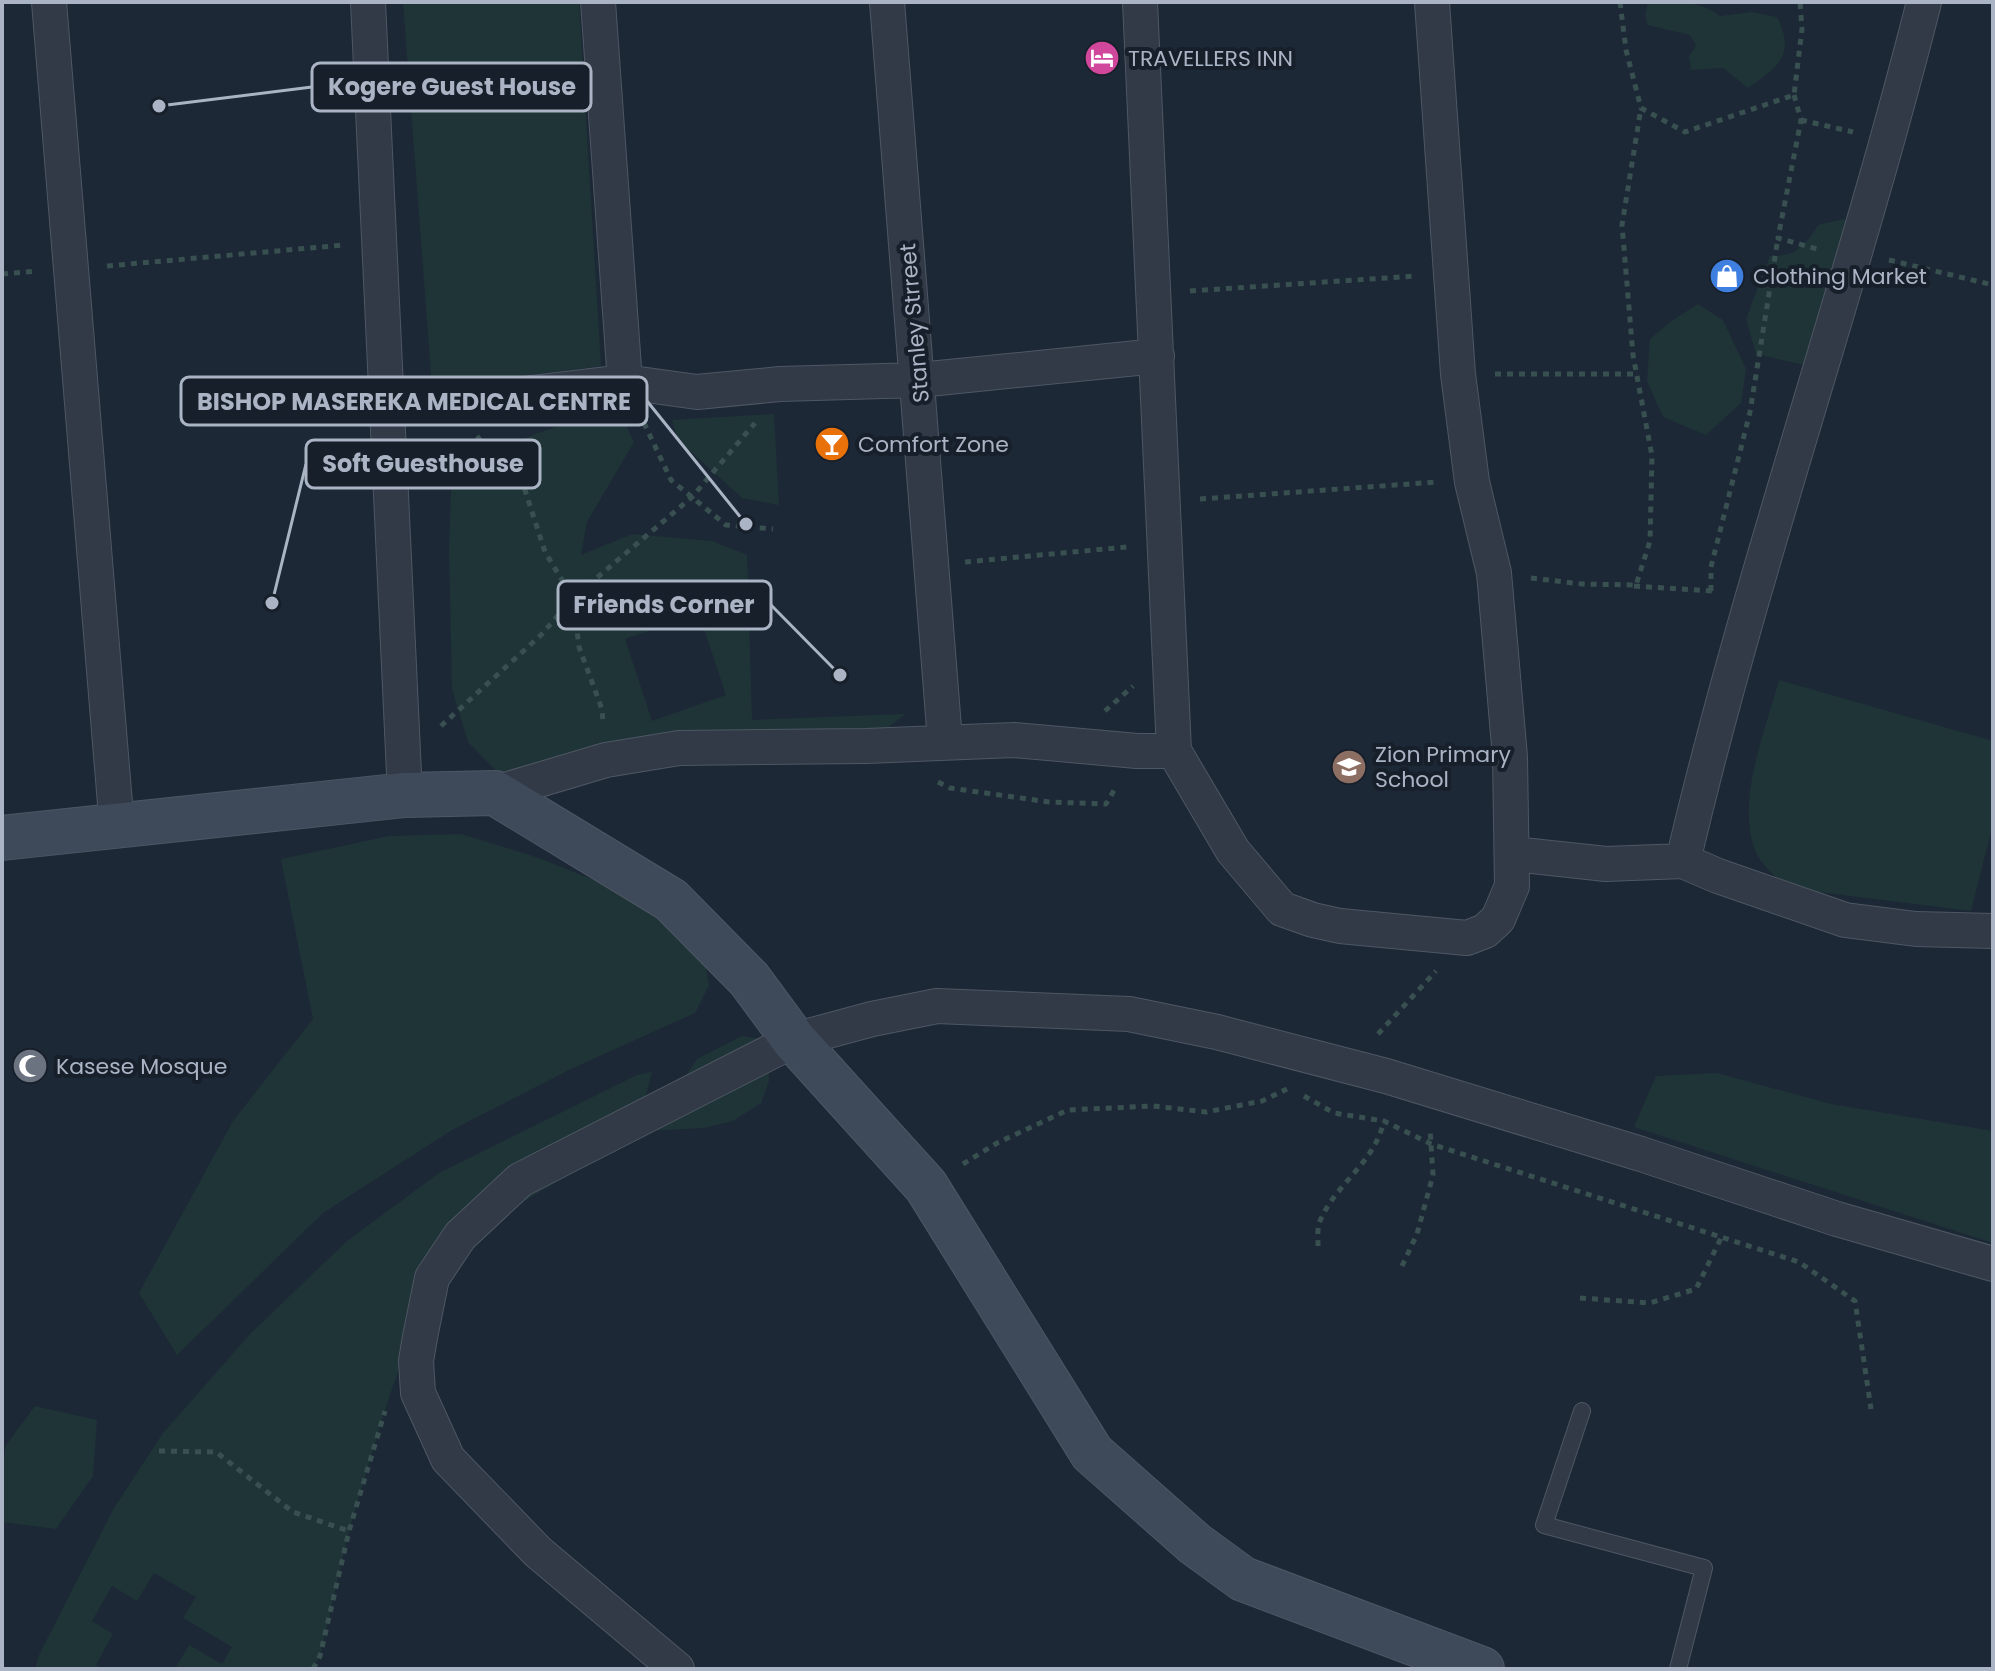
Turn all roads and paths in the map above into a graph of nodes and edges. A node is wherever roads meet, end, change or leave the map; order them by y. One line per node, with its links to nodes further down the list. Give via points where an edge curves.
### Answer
1 (49, 2): 17 (street)
2 (368, 2): 15 (street)
3 (598, 2): 25 (street)
4 (887, 2): 24 (street, Stanley Strreet)
5 (1140, 2): 20 (street)
6 (1432, 2): 18 (street)
7 (1620, 2): 11 (path)
8 (1800, 2): 10 (path)
9 (1924, 2): 13 (street)
10 (1794, 95): 11 (path, via 1685,132); 12 (path)
11 (1641, 108): 23 (path, via 1622,225)
12 (1801, 120): 13 (path); 14 (path)
13 (1889, 140): 16 (street)
14 (1778, 238): 16 (path); 37 (path, via 1750,412 1711,567)
15 (380, 242): 17 (path); 28 (street)
16 (1854, 260): 19 (path, via 1894,260); 39 (street)
17 (69, 269): 49 (street)
18 (1452, 272): 20 (path); 22 (street)
19 (1993, 285)
20 (1154, 297): 21 (street)
21 (1157, 356): 24 (street); 30 (street)
22 (1458, 374): 23 (path); 29 (street)
23 (1637, 374): 36 (path, via 1652,456 1650,541 1636,585)
24 (919, 380): 26 (street); 34 (street, Stanley Strreet)
25 (625, 382): 26 (street, via 697,392); 27 (street); 31 (path, via 671,480)
26 (780, 384): 31 (path, via 762,415)
27 (453, 403): 28 (street); 38 (path, via 488,450 522,481 545,552)
28 (388, 410): 46 (street)
29 (1472, 482): 30 (path, via 1198,499); 35 (street)
30 (1163, 495): 33 (street)
31 (692, 497): 32 (path, via 726,525); 38 (path)
32 (773, 529)
33 (1165, 544): 34 (path); 44 (street)
34 (933, 565): 42 (street, Stanley Strreet)
35 (1494, 573): 36 (path); 51 (street)
36 (1617, 585): 37 (path)
37 (1711, 591): 39 (path)
38 (573, 598): 45 (path, via 579,647 602,709); 46 (path)
39 (1751, 598): 52 (street)
40 (1140, 680): 41 (path, via 1107,711)
41 (1093, 713)
42 (945, 741): 43 (street, via 1014,740); 45 (street, via 679,748)
43 (1137, 751): 44 (street); 47 (path, via 1106,804 1049,802 950,788)
44 (1174, 751): 54 (street, via 1233,851 1282,909 1340,926)
45 (606, 760): 48 (street)
46 (405, 777): 48 (street); 49 (street)
47 (936, 781)
48 (495, 793): 56 (street, via 671,900 749,979)
49 (117, 828): 50 (street)
50 (2, 838)
51 (1513, 854): 52 (street, via 1606,864); 54 (street, via 1512,886 1498,919)
52 (1683, 861): 53 (street, via 1845,920)
53 (1993, 931)
54 (1467, 938): 55 (path)
55 (1375, 1037)
56 (794, 1040): 57 (street, via 937,1006 1129,1014); 63 (street); 75 (street, via 520,1180 460,1236 432,1278 420,1337 418,1393 448,1459 538,1552)
57 (1308, 1055): 58 (street); 59 (path)
58 (1386, 1076): 60 (street); 61 (path)
59 (1289, 1088): 61 (path, via 1334,1113); 63 (path, via 1262,1101 1206,1112 1153,1106 1068,1110 997,1143)
60 (1427, 1088): 62 (path); 66 (street)
61 (1384, 1121): 62 (path); 65 (path, via 1379,1143 1319,1223)
62 (1431, 1144): 64 (path); 67 (path, via 1433,1175)
63 (926, 1186): 76 (street, via 1092,1453 1195,1544 1243,1579)
64 (1722, 1236): 68 (path, via 1696,1289 1650,1303); 70 (path, via 1799,1262 1855,1301)
65 (1318, 1246)
66 (1993, 1264)
67 (1402, 1266)
68 (1580, 1298)
69 (386, 1407): 73 (path)
70 (1871, 1409)
71 (1582, 1411): 77 (lane, via 1544,1525 1704,1568)
72 (159, 1451): 73 (path, via 216,1452 293,1512)
73 (349, 1531): 74 (path)
74 (313, 1669)
75 (677, 1669)
76 (1482, 1669)
77 (1678, 1669)

